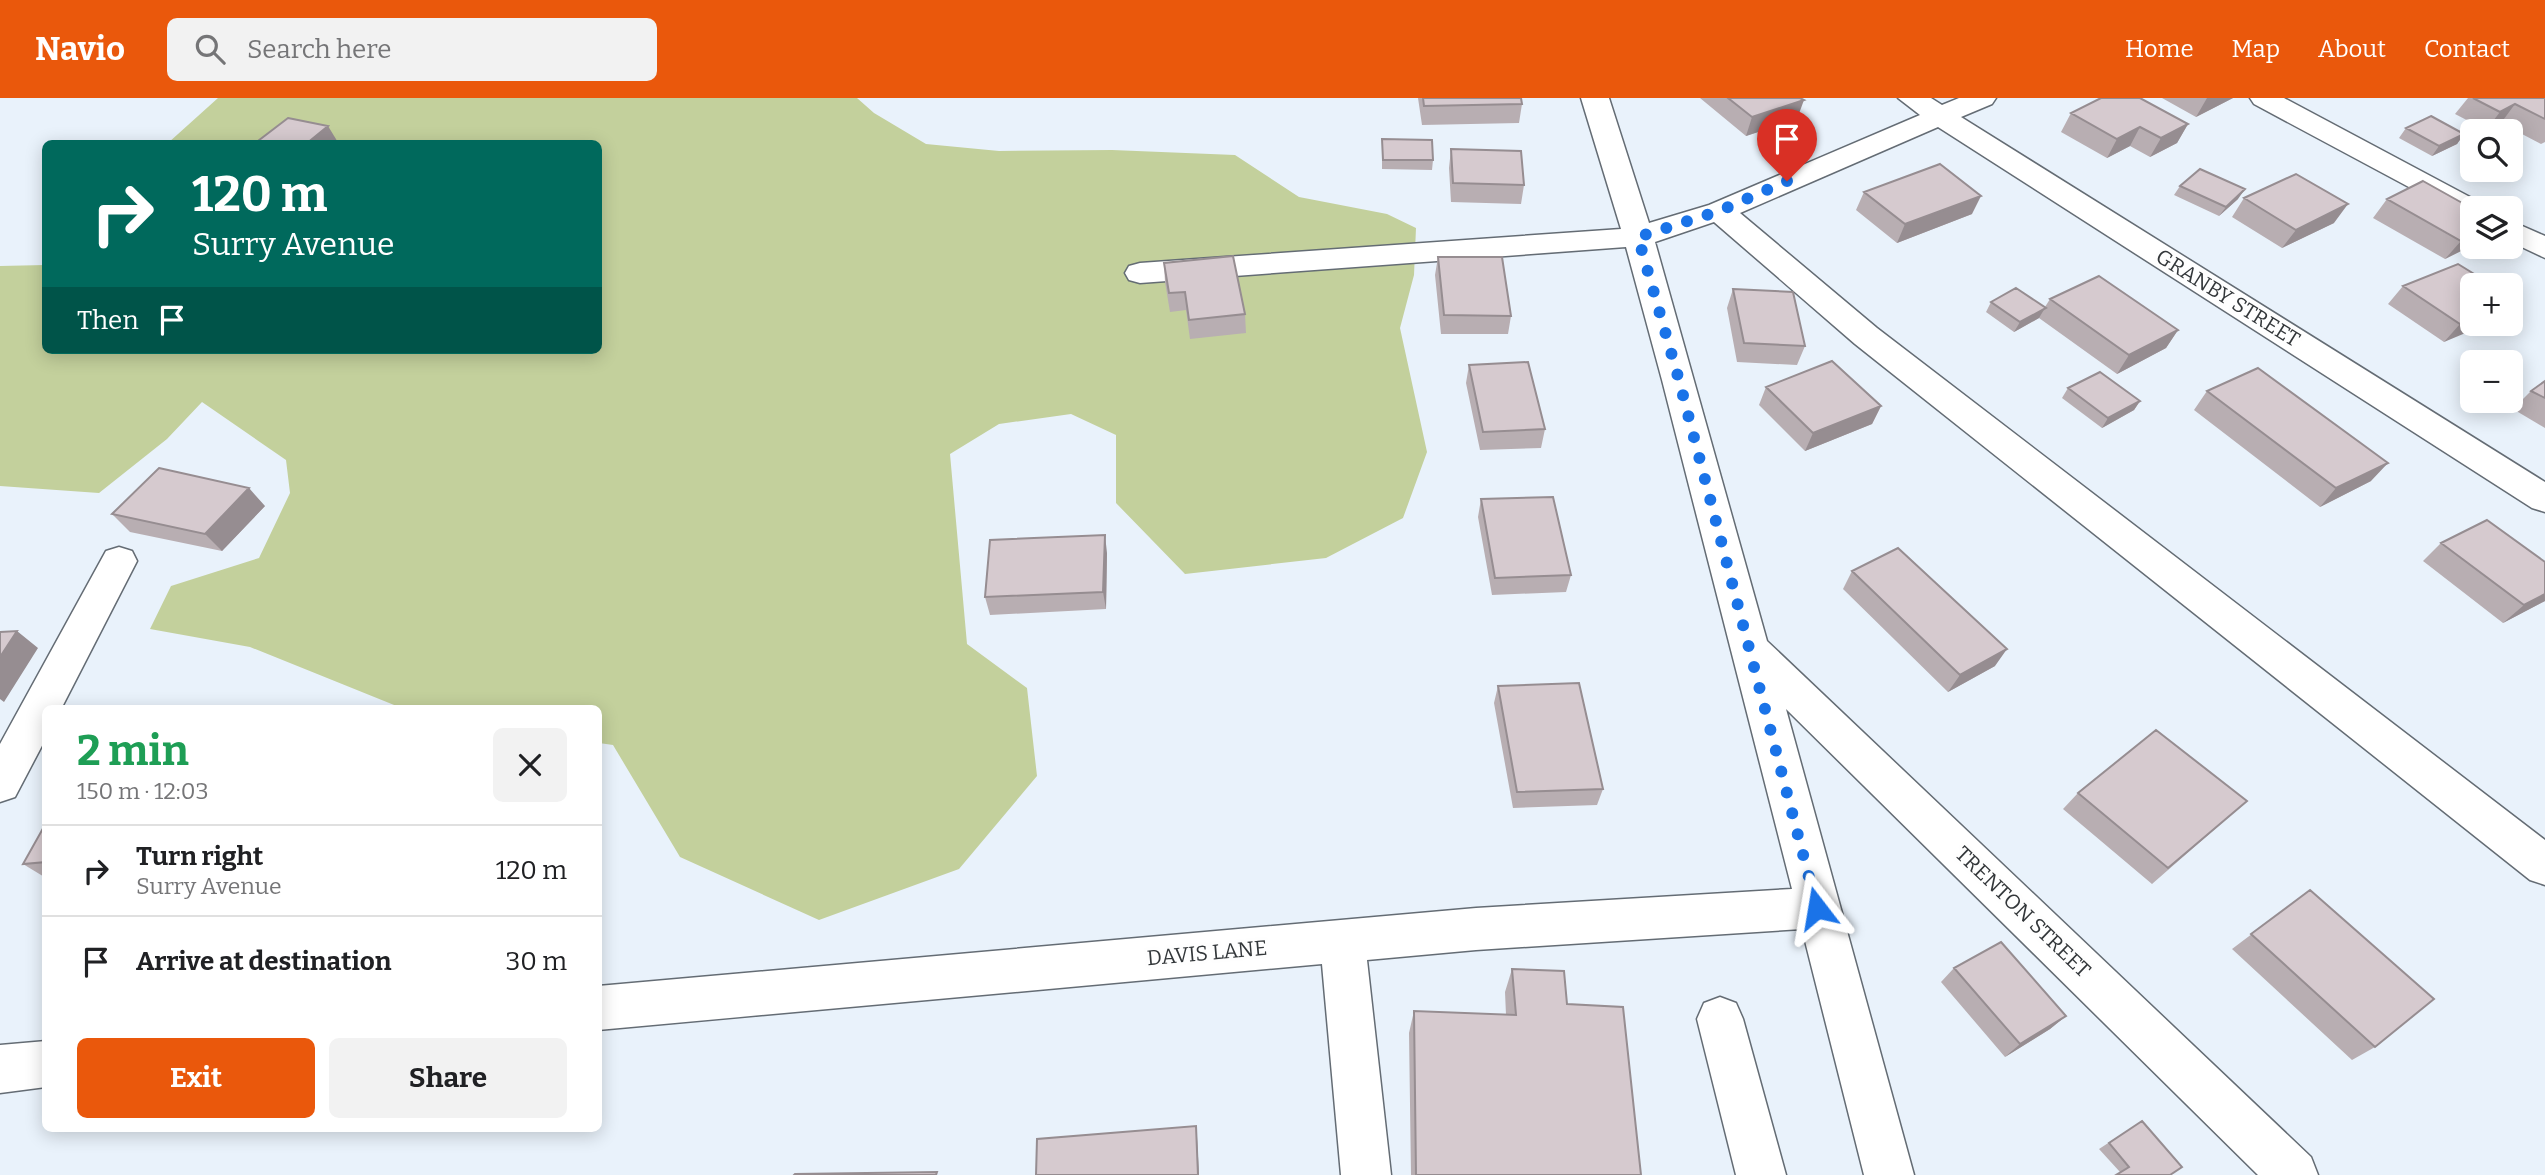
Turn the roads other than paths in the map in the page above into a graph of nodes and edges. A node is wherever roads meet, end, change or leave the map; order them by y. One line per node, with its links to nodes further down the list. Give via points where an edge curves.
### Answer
1 (1595, 98): 9 (street)
2 (1912, 98): 5 (street, GRANBY STREET)
3 (1982, 98): 5 (street)
4 (2264, 98): 6 (street)
5 (1940, 116): 7 (street); 12 (street, GRANBY STREET)
6 (2460, 203)
7 (1719, 211): 9 (street); 18 (street, via 1866,336)
8 (2523, 236): 10 (street)
9 (1638, 237): 11 (street); 14 (street)
10 (2545, 248)
11 (1139, 273)
12 (2545, 499)
13 (119, 561): 15 (street)
14 (1751, 650): 19 (street); 28 (street, TRENTON STREET)
15 (42, 705)
16 (42, 705): 17 (street)
17 (0, 784)
18 (2545, 866)
19 (1817, 908): 20 (street, DAVIS LANE); 27 (street)
20 (1342, 941): 21 (street, DAVIS LANE); 25 (street)
21 (602, 1008)
22 (1720, 1019): 26 (street)
23 (42, 1064): 24 (street)
24 (0, 1069)
25 (1366, 1175)
26 (1761, 1175)
27 (1889, 1175)
28 (2293, 1175)

